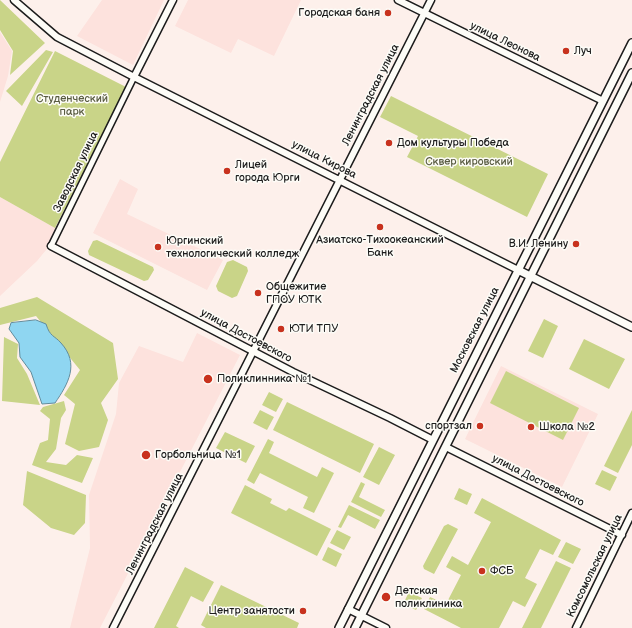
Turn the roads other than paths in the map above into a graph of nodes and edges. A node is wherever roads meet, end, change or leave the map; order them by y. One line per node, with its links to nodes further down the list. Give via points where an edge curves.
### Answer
1 (14, 0): 8 (street, улица Кирова, via 57,37)
2 (173, 0): 8 (street, Заводская улица)
3 (398, 0): 5 (street, улица Леонова)
4 (431, 0): 5 (street, Ленинградская улица)
5 (424, 13): 9 (street, улица Леонова); 10 (street, Ленинградская улица)
6 (632, 43): 9 (main road, Московская улица)
7 (632, 73): 13 (main road)
8 (134, 77): 10 (street, улица Кирова); 11 (street, Заводская улица)
9 (603, 101): 12 (main road, Московская улица)
10 (340, 180): 12 (street, улица Кирова); 15 (street, Ленинградская улица)
11 (51, 246): 15 (street, улица Достоевского)
12 (518, 270): 13 (main road, улица Кирова); 16 (main road, Московская улица)
13 (531, 276): 14 (main road, улица Кирова); 17 (main road)
14 (632, 327)
15 (253, 351): 16 (street, улица Достоевского); 22 (street, Ленинградская улица)
16 (433, 440): 20 (main road, Московская улица)
17 (446, 447): 19 (street, улица Достоевского); 21 (main road)
18 (632, 513): 19 (street, Комсомольская улица)
19 (622, 534): 26 (street, Комсомольская улица)
20 (348, 609): 21 (street); 23 (main road, Московская улица)
21 (361, 616): 24 (main road); 25 (street)
22 (113, 628)
23 (338, 628)
24 (355, 628)
25 (386, 628)
26 (576, 628)

